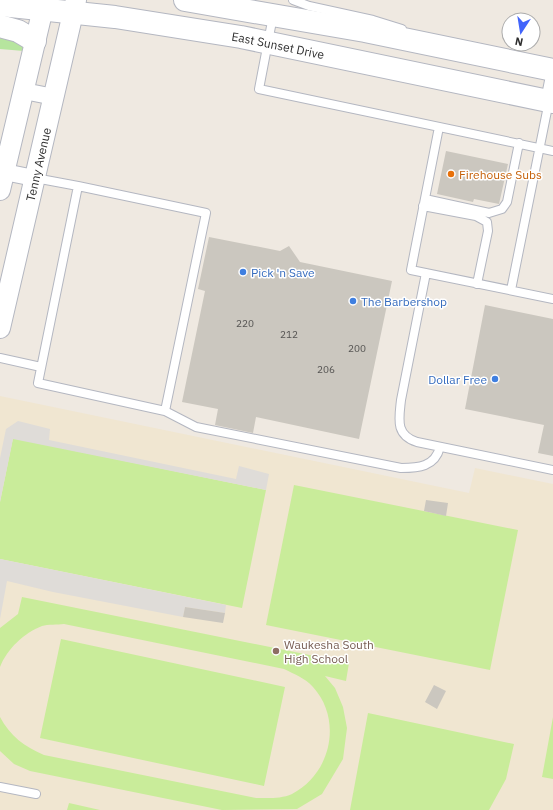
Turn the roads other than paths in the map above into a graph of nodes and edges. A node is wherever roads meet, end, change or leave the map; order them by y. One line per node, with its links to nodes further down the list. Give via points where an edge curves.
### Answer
1 (185, 0): 3 (main road)
2 (293, 0): 11 (lane, via 382,22)
3 (215, 3): 7 (main road)
4 (0, 5): 5 (main road, East Sunset Drive)
5 (44, 5): 6 (main road, East Sunset Drive); 9 (street)
6 (74, 6): 10 (main road, East Sunset Drive, via 115,17); 15 (street, Tenny Avenue)
7 (273, 14): 10 (lane); 11 (main road)
8 (0, 26): 9 (main road)
9 (35, 41): 13 (street)
10 (268, 42): 14 (main road, East Sunset Drive); 16 (lane, via 259,89)
11 (463, 51): 12 (main road)
12 (553, 70)
13 (24, 91): 15 (street); 20 (street)
14 (552, 95): 18 (lane)
15 (54, 97): 21 (street, Tenny Avenue)
16 (439, 127): 17 (lane); 23 (lane)
17 (519, 143): 18 (lane); 23 (lane, via 507,202 498,212 489,213)
18 (539, 148): 19 (lane); 26 (lane)
19 (553, 151)
20 (1, 178): 21 (street)
21 (34, 178): 22 (lane); 28 (street, Tenny Avenue)
22 (78, 186): 30 (lane); 31 (lane, via 206,213)
23 (424, 203): 24 (lane, via 411,270); 25 (lane, via 476,216 487,222 488,231)
24 (426, 274): 25 (lane); 32 (lane, via 399,416 400,427 408,439)
25 (477, 284): 26 (lane)
26 (511, 290): 27 (lane)
27 (553, 299)
28 (0, 328)
29 (0, 358): 30 (lane)
30 (41, 367): 31 (lane, via 38,383)
31 (165, 411): 32 (lane, via 196,427 401,468 425,466 433,461)
32 (440, 447): 33 (lane)
33 (553, 470)
34 (0, 787): 35 (lane)
35 (36, 794)

